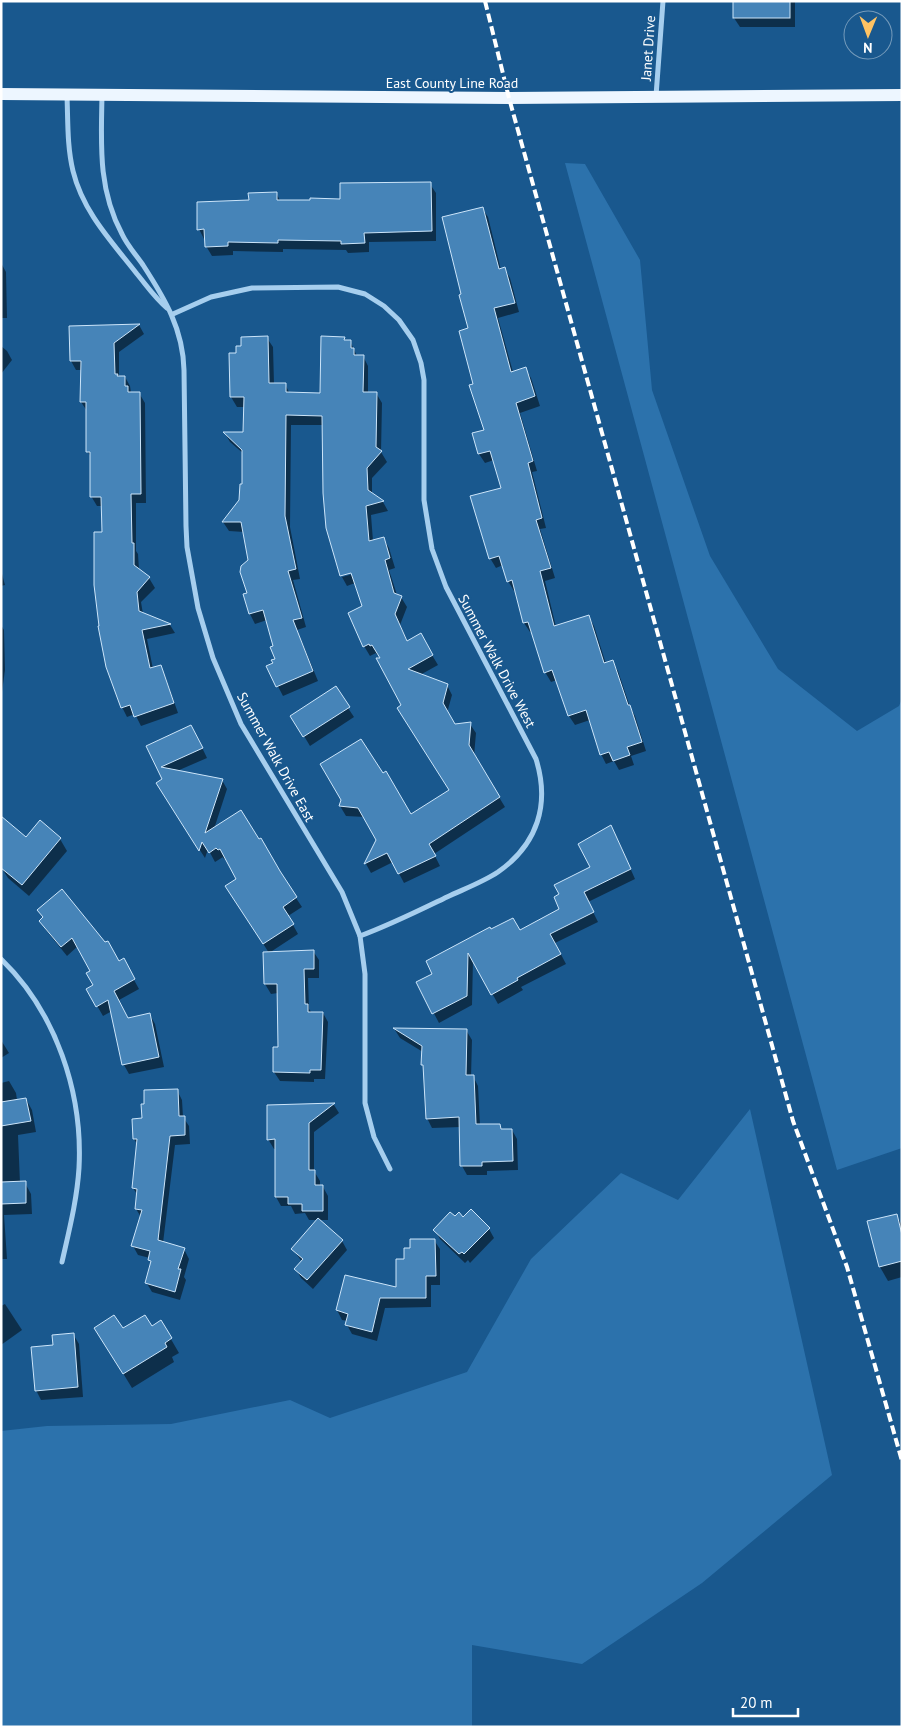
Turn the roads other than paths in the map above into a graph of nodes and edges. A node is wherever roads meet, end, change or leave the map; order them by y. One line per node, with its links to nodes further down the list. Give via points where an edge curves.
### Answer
1 (663, 1): 6 (street, Janet Drive)
2 (1, 94): 3 (main road, East County Line Road)
3 (67, 94): 4 (main road, East County Line Road); 7 (street, Summer Walk Drive East, via 68,147 83,197 113,246)
4 (102, 94): 6 (main road, East County Line Road); 7 (street, Summer Walk Drive East, via 101,158 111,208 122,235)
5 (902, 95): 6 (main road, East County Line Road)
6 (656, 97)
7 (173, 314): 8 (street, Summer Walk Drive East, via 184,359 187,547 206,635 241,724 342,892); 8 (street, Summer Walk Drive West, via 211,297 252,288 338,287 365,294 384,306 413,340 421,364 424,380 424,500 438,569 536,758 542,798 539,818 531,837 520,853 497,872 391,925)
8 (360, 936): 10 (street, Summer Walk Drive East, via 365,974 365,1103 374,1138)
9 (1, 959): 11 (street, via 42,1012 60,1049 72,1088 78,1128 79,1169)
10 (390, 1169)
11 (62, 1262)

